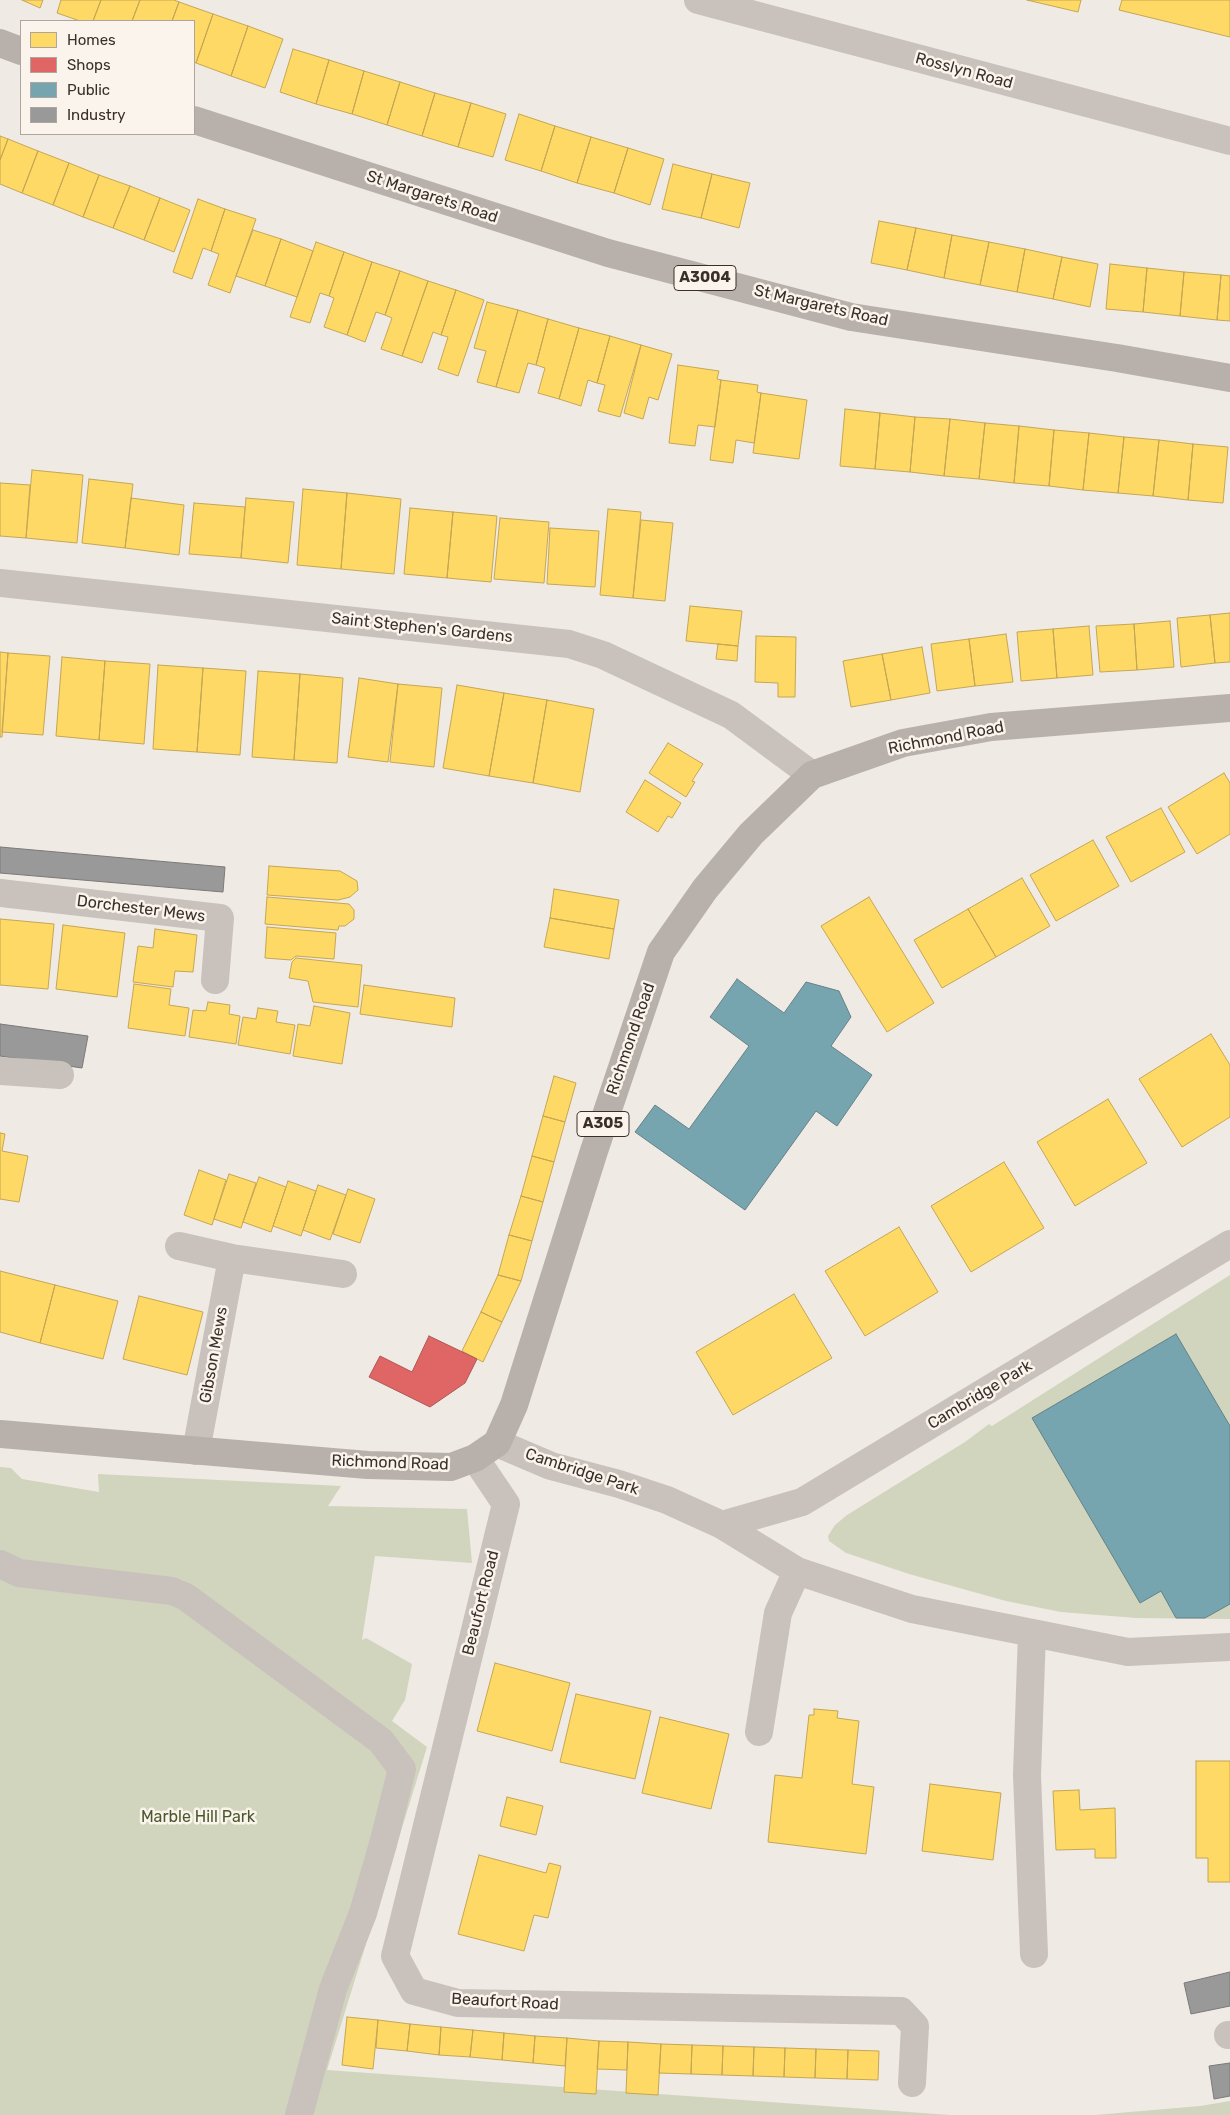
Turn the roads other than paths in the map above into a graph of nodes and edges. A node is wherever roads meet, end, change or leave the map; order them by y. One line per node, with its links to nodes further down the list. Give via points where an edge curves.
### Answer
1 (699, 0): 5 (street, Rosslyn Road)
2 (0, 43): 3 (main road)
3 (20, 51)
4 (195, 120): 6 (main road, St Margarets Road / A3004, via 608,253 851,317)
5 (1230, 141)
6 (1230, 378)
7 (0, 583): 9 (street, Saint Stephen's Gardens, via 569,644 603,655 731,715)
8 (1230, 708): 9 (main road, Richmond Road / A305, via 991,727 904,743)
9 (812, 775): 19 (main road, Richmond Road / A305, via 751,834 705,889 661,952 514,1405)
10 (0, 893): 11 (street, Dorchester Mews, via 220,918)
11 (215, 980)
12 (0, 1071): 13 (street)
13 (60, 1075)
14 (1230, 1244): 22 (street, Cambridge Park, via 802,1502)
15 (179, 1246): 16 (street)
16 (232, 1258): 17 (street); 20 (street, Gibson Mews)
17 (343, 1274)
18 (0, 1434): 20 (main road, Richmond Road)
19 (497, 1443): 21 (main road, Richmond Road); 22 (street, Cambridge Park, via 551,1466 667,1500)
20 (196, 1451): 21 (main road, Richmond Road, via 368,1465 451,1467)
21 (475, 1458): 29 (street, Beaufort Road, via 506,1504 395,1956 414,1991 458,2003 901,2011 915,2026)
22 (722, 1525): 24 (street, Cambridge Park)
23 (0, 1564): 30 (street, via 19,1573 172,1590 186,1597 381,1741 402,1769 365,1904 333,1989)
24 (797, 1571): 25 (street, Cambridge Park, via 912,1609); 27 (street, via 778,1613)
25 (1032, 1633): 26 (street, Cambridge Park, via 1128,1652); 28 (street, via 1027,1775)
26 (1230, 1647)
27 (759, 1732)
28 (1034, 1954)
29 (912, 2083)
30 (299, 2115)

